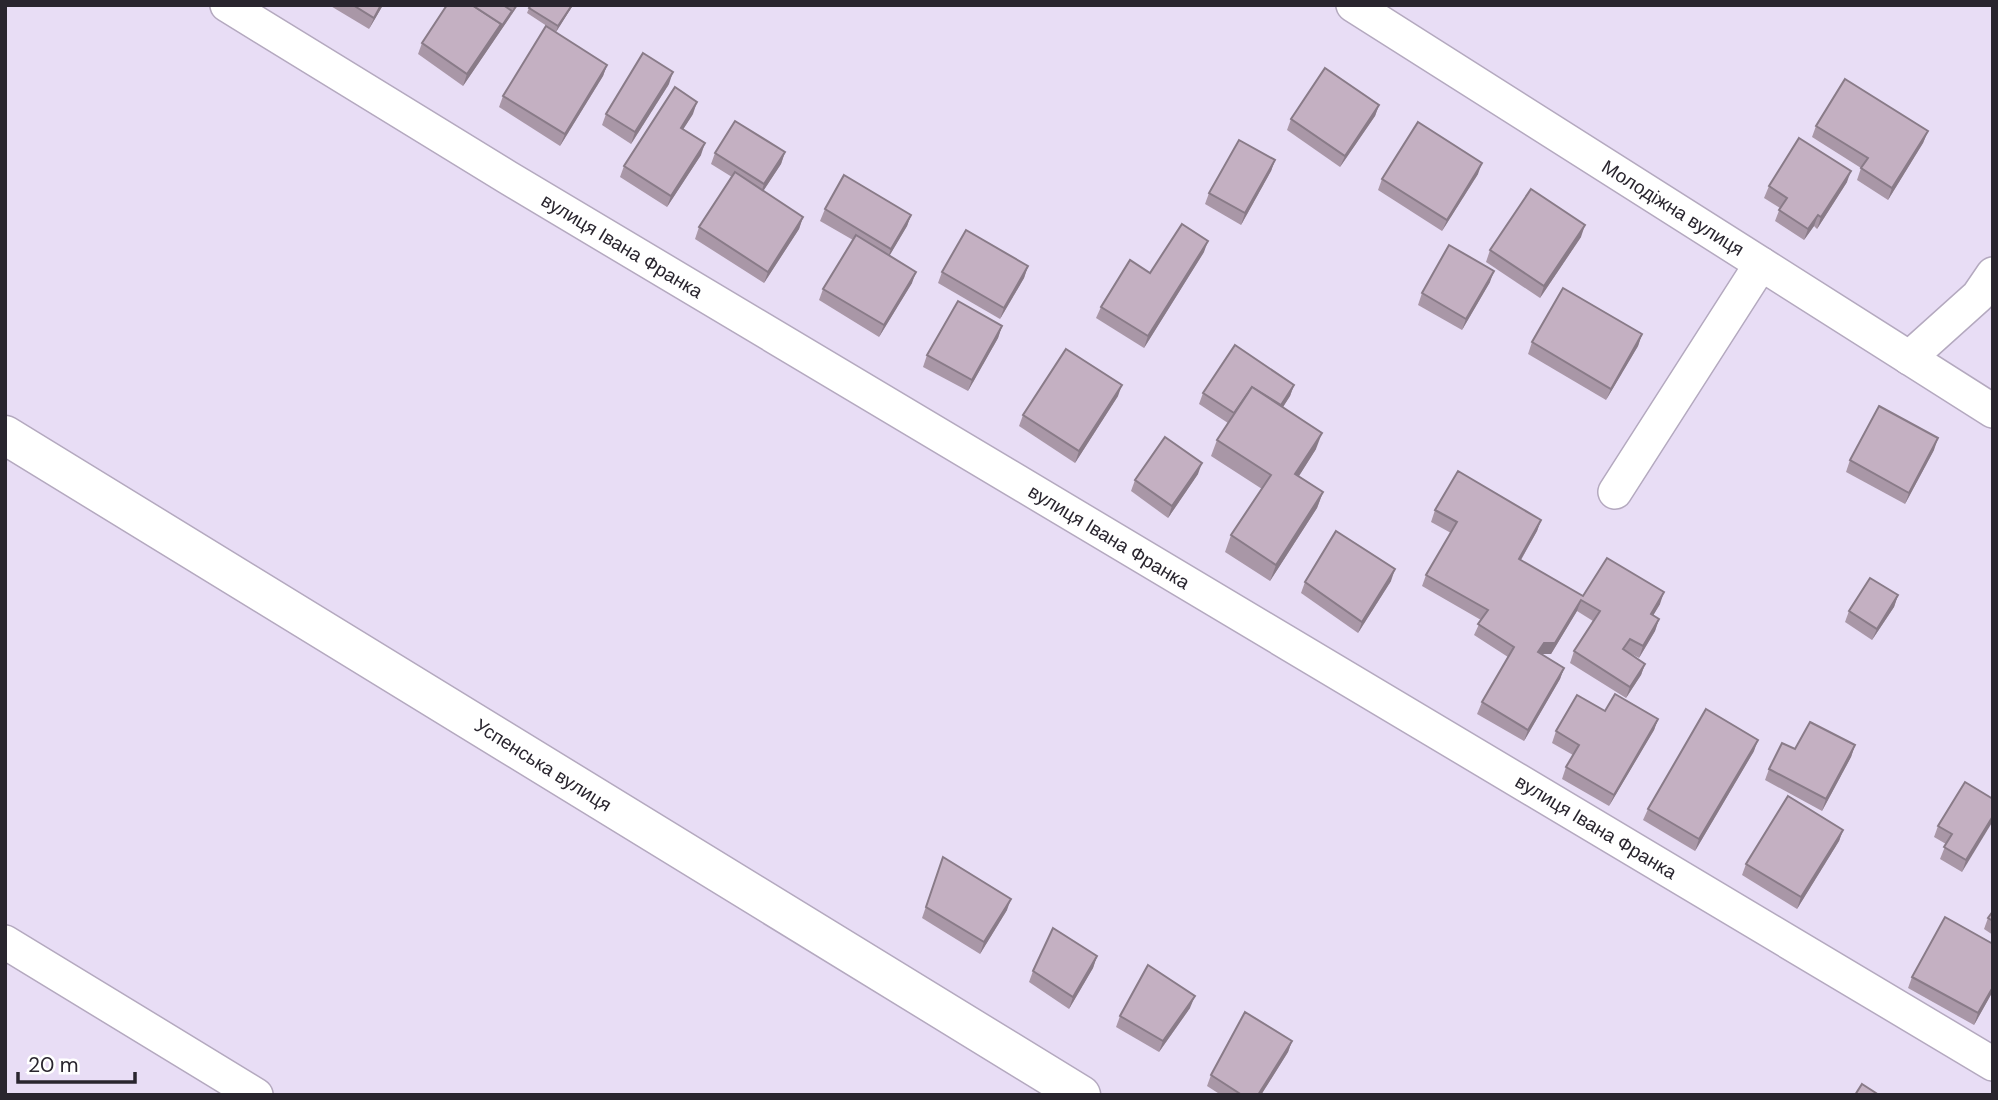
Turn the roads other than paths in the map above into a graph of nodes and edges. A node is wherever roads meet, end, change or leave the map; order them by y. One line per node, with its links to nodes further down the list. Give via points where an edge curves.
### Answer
1 (227, 5): 10 (street, вулиця Івана Франка, via 519,185)
2 (1353, 5): 3 (street, Молодіжна вулиця)
3 (1760, 264): 5 (street, Молодіжна вулиця); 8 (street)
4 (1993, 274): 5 (street, via 1978,296)
5 (1909, 358): 6 (street, Молодіжна вулиця)
6 (1993, 411)
7 (5, 435): 12 (street, Успенська вулиця)
8 (1615, 492)
9 (5, 942): 11 (street)
10 (1993, 1064)
11 (256, 1095)
12 (1081, 1095)

